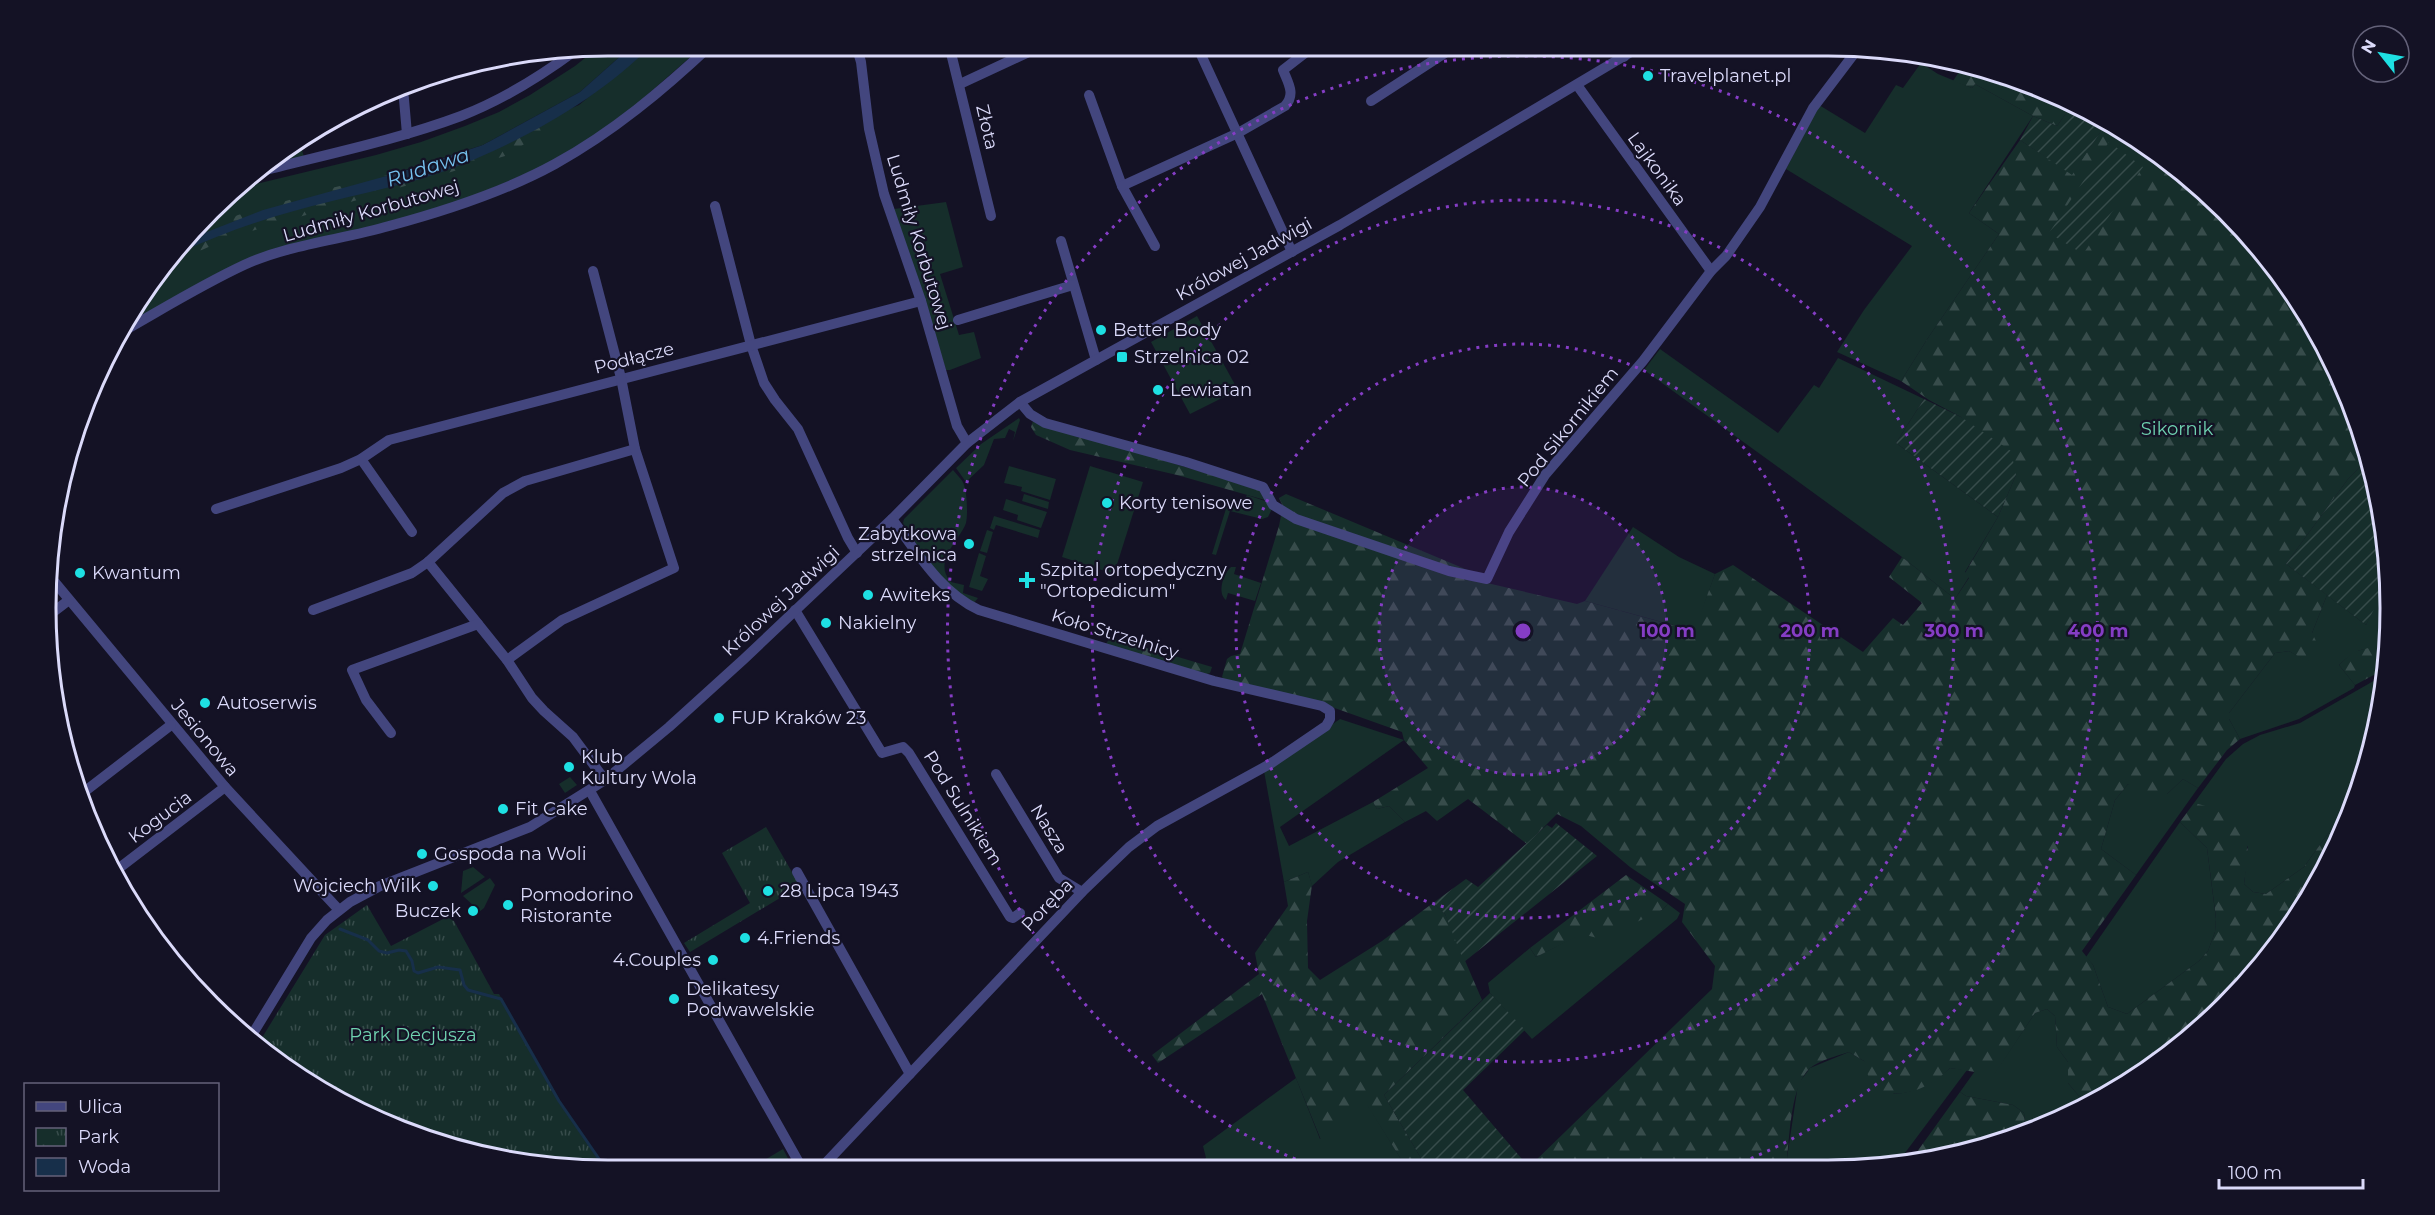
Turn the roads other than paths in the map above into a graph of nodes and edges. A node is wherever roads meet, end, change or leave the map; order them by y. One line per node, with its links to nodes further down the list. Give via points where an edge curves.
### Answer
1 (699, 56): 30 (street, Ludmiły Korbutowej, via 606,133 554,164 450,208 301,246 245,265)
2 (859, 56): 28 (street, Ludmiły Korbutowej, via 869,129 884,194)
3 (953, 56): 11 (street, Złota)
4 (1020, 56): 11 (street)
5 (1202, 56): 16 (street)
6 (1301, 56): 16 (street, via 1283,70 1291,92 1288,103)
7 (1440, 56): 15 (street)
8 (566, 57): 17 (street, via 479,108)
9 (1624, 57): 12 (street, Królowej Jadwigi)
10 (1852, 57): 26 (street, Pod Sikornikiem, via 1813,108 1760,207)
11 (960, 84): 21 (street, Złota)
12 (1577, 85): 24 (street, Królowej Jadwigi); 26 (street, Lajkonika)
13 (404, 95): 17 (street)
14 (1089, 95): 19 (street)
15 (1371, 101)
16 (1238, 133): 19 (street); 24 (street)
17 (407, 134): 18 (street)
18 (274, 168)
19 (1122, 186): 23 (street)
20 (715, 206): 31 (street)
21 (992, 216)
22 (1061, 241): 27 (street)
23 (1155, 246)
24 (1292, 252): 32 (street, Królowej Jadwigi)
25 (593, 271): 33 (street)
26 (1711, 271): 34 (street, Pod Sikornikiem, via 1643,361 1545,475 1509,532 1487,579 1449,571 1296,519 1274,505 1263,488 1045,423)
27 (1073, 285): 29 (street); 32 (street)
28 (921, 301): 31 (street, Podłącze); 35 (street, Ludmiły Korbutowej, via 957,426)
29 (958, 320)
30 (132, 326)
31 (751, 345): 33 (street, Podłącze); 41 (street, via 764,383 798,429)
32 (1096, 360): 34 (street, Królowej Jadwigi)
33 (621, 378): 36 (street); 37 (street, Podłącze, via 389,440)
34 (1020, 402): 35 (street, Królowej Jadwigi)
35 (967, 443): 39 (street, Królowej Jadwigi)
36 (636, 449): 42 (street, via 525,481 503,493); 49 (street, via 674,568 561,620)
37 (361, 459): 38 (street, Podłącze); 40 (street)
38 (216, 509)
39 (892, 519): 41 (street, Królowej Jadwigi); 50 (street, Koło Strzelnicy, via 945,587 978,610 1214,681)
40 (412, 532)
41 (857, 553): 47 (street, Królowej Jadwigi)
42 (428, 562): 46 (street, via 412,573); 48 (street)
43 (57, 585): 44 (street, Jesionowa)
44 (69, 600): 45 (street); 51 (street, Jesionowa)
45 (56, 610)
46 (313, 610)
47 (795, 610): 54 (street, Królowej Jadwigi, via 669,727); 62 (street, Pod Sulnikiem, via 882,753 903,747 909,753 1010,917)
48 (478, 624): 49 (street); 52 (street, via 352,670 366,700)
49 (507, 660): 54 (street, via 532,698 573,736)
50 (1330, 711): 60 (street, Poręba, via 1326,726 1270,764 1157,826)
51 (171, 725): 55 (street, Jesionowa); 56 (street)
52 (391, 733)
53 (996, 774): 60 (street, Nasza, via 1059,878)
54 (605, 780): 57 (street, Królowej Jadwigi)
55 (225, 787): 58 (street, Kogucia); 61 (street, Jesionowa)
56 (87, 790)
57 (590, 791): 61 (street, Królowej Jadwigi, via 530,827 380,886); 65 (street)
58 (120, 867)
59 (797, 872): 64 (street)
60 (1082, 892): 64 (street, Poręba)
61 (339, 910): 63 (street, Królowej Jadwigi, via 311,938)
62 (1020, 913)
63 (254, 1031)
64 (909, 1074): 66 (street, Poręba)
65 (798, 1160)
66 (828, 1160)

